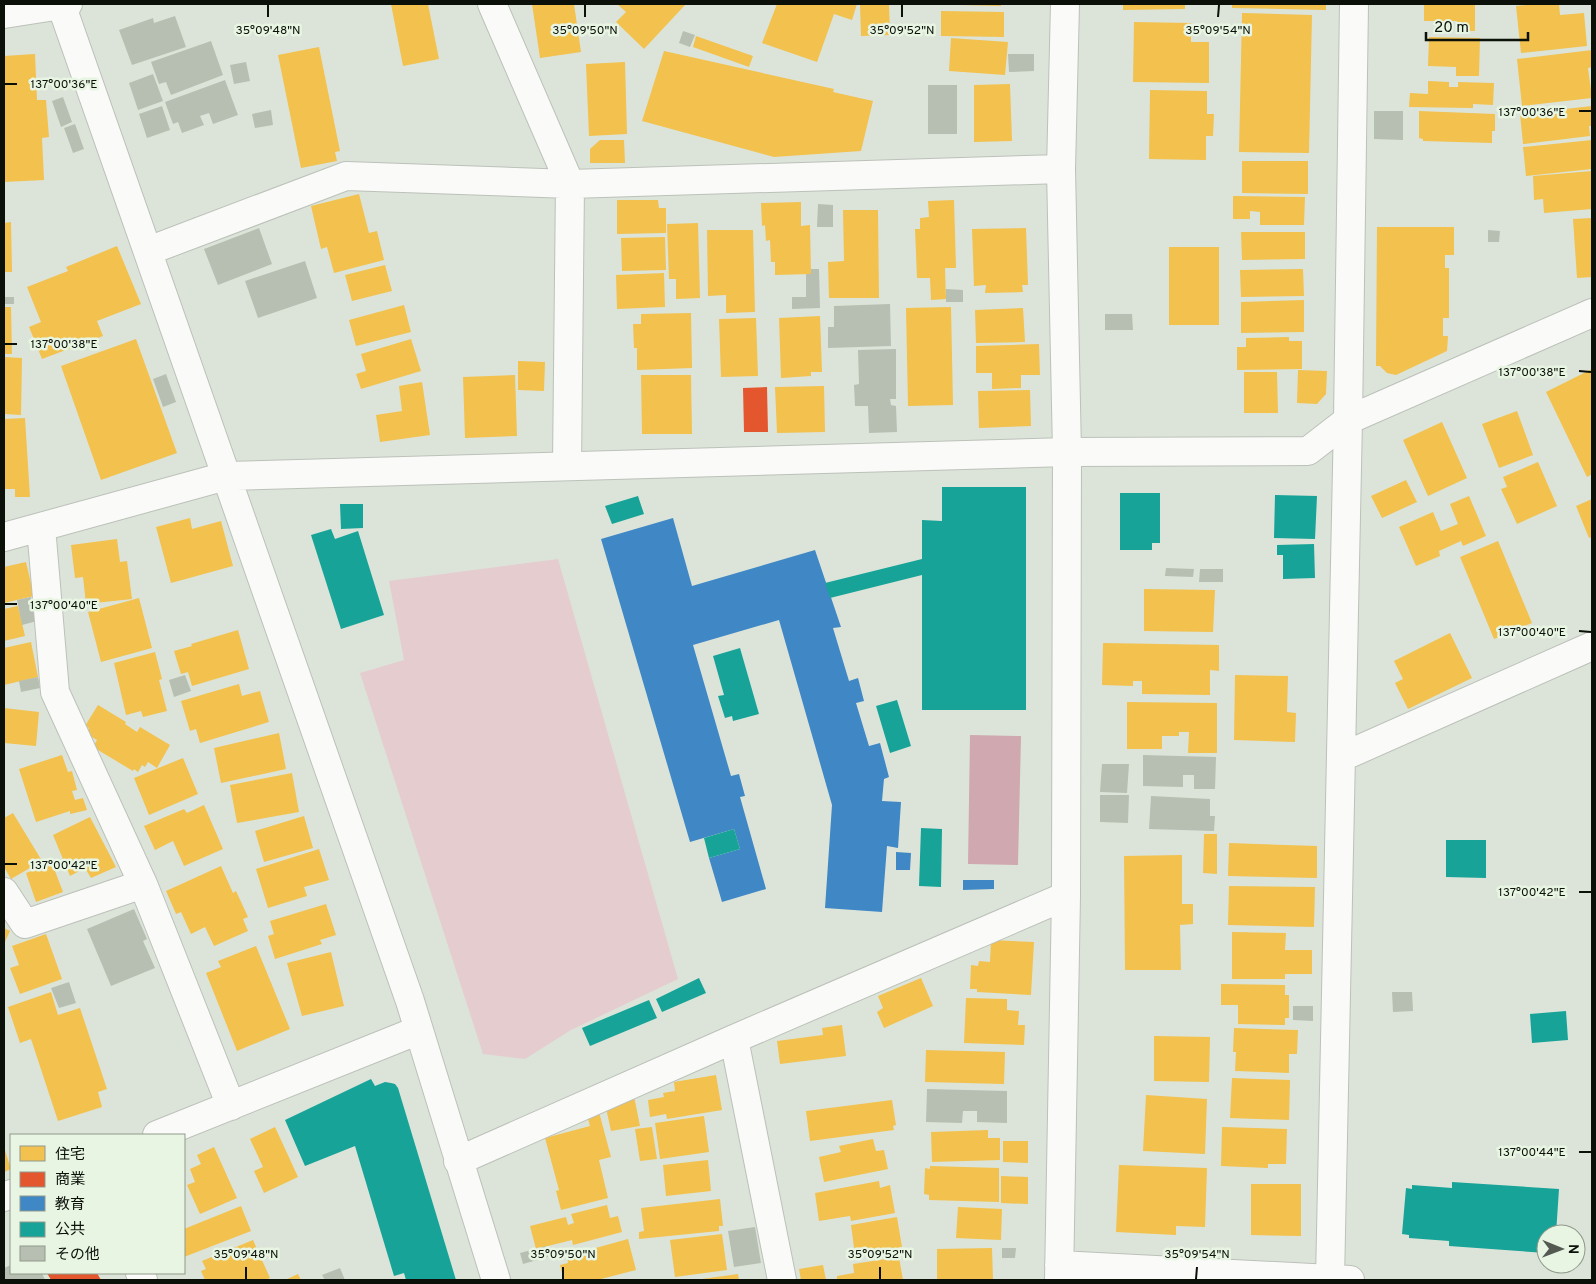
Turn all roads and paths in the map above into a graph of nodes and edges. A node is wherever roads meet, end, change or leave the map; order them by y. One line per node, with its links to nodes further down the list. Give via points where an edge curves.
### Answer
1 (64, 4): 5 (street); 8 (street)
2 (492, 4): 7 (street)
3 (1065, 4): 6 (street)
4 (1354, 4): 10 (street)
5 (4, 14)
6 (1061, 169): 7 (street); 11 (street)
7 (570, 184): 8 (street, via 346,176); 12 (street)
8 (148, 251): 13 (street)
9 (1592, 313): 10 (street)
10 (1348, 420): 11 (street, via 1308,451); 17 (street)
11 (1066, 452): 12 (street); 20 (street)
12 (567, 466): 13 (street)
13 (226, 476): 14 (street); 21 (street)
14 (41, 527): 15 (street); 18 (street, via 56,692)
15 (4, 537)
16 (1592, 646): 17 (street)
17 (1342, 756): 29 (street)
18 (143, 884): 19 (street, via 25,924); 23 (street)
19 (4, 892)
20 (1066, 896): 22 (street); 26 (street)
21 (419, 1030): 23 (street); 25 (street)
22 (734, 1040): 25 (street); 28 (street)
23 (231, 1106): 24 (street)
24 (160, 1134)
25 (458, 1161): 27 (street)
26 (1059, 1273): 29 (street)
27 (496, 1280)
28 (782, 1280)
29 (1337, 1280)

